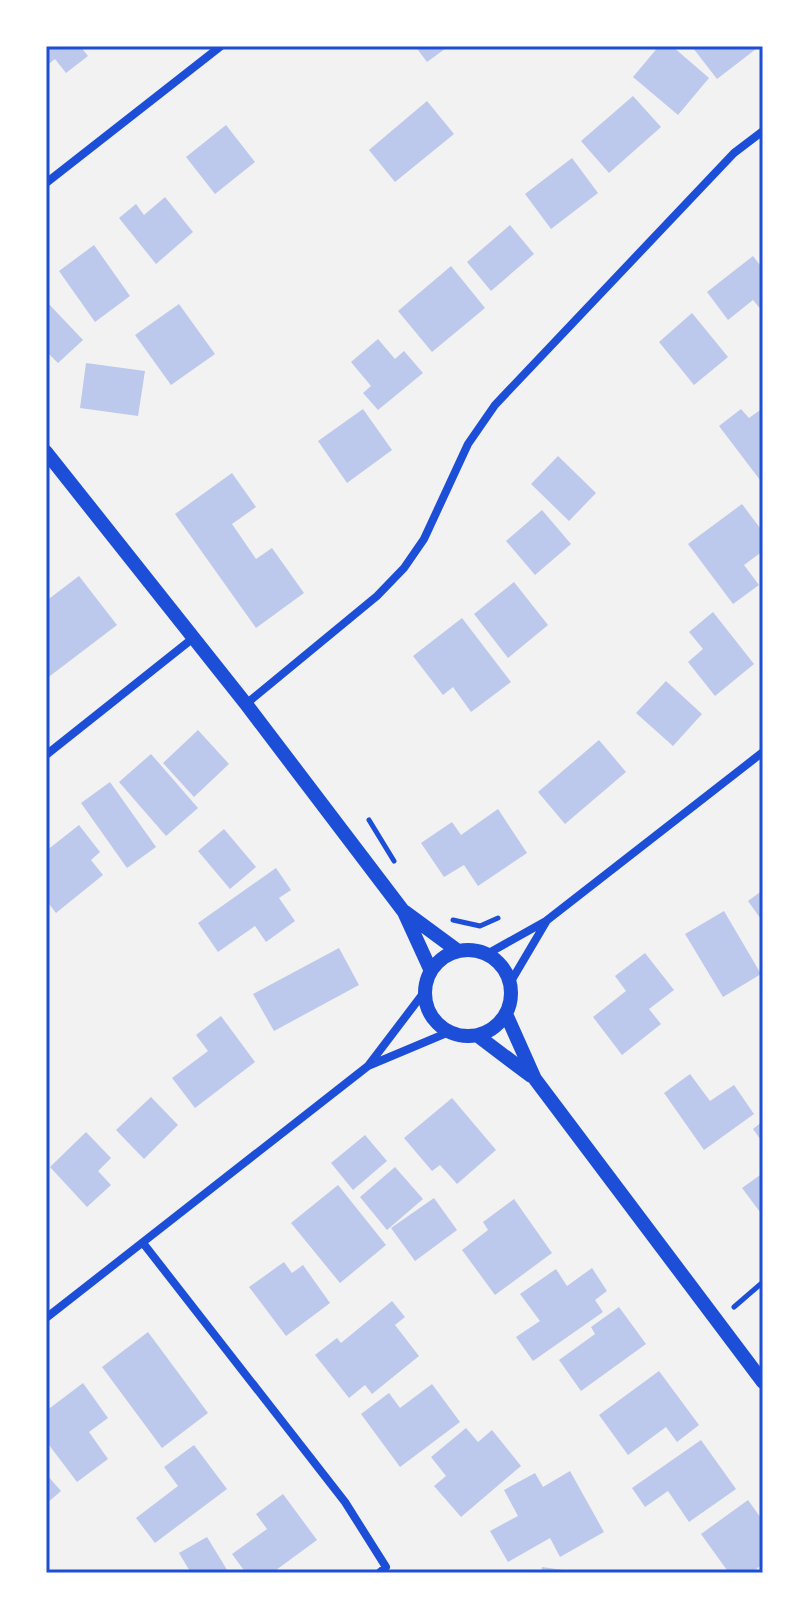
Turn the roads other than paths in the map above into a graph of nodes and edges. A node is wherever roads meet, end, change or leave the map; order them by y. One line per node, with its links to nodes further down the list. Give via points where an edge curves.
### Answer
1 (221, 46): 3 (street)
2 (763, 131): 6 (street, via 734,153 495,405 468,444 424,539 404,568)
3 (46, 183)
4 (46, 452): 5 (street)
5 (192, 639): 6 (street); 8 (street)
6 (246, 704): 9 (street)
7 (763, 752): 10 (street)
8 (46, 755)
9 (404, 912): 11 (street); 13 (street)
10 (546, 921): 12 (street); 14 (street)
11 (458, 951): 12 (street); 13 (street)
12 (487, 954): 14 (street, via 506,971)
13 (431, 971): 15 (street)
14 (510, 983): 16 (street)
15 (425, 991): 17 (street, via 431,1015); 19 (street)
16 (506, 1014): 18 (street); 20 (street)
17 (449, 1032): 18 (street); 19 (street)
18 (478, 1036): 20 (street)
19 (368, 1066): 21 (street)
20 (535, 1079): 23 (street)
21 (143, 1243): 22 (street); 24 (street, via 345,1502 386,1567)
22 (46, 1318)
23 (763, 1382)
24 (379, 1573)

